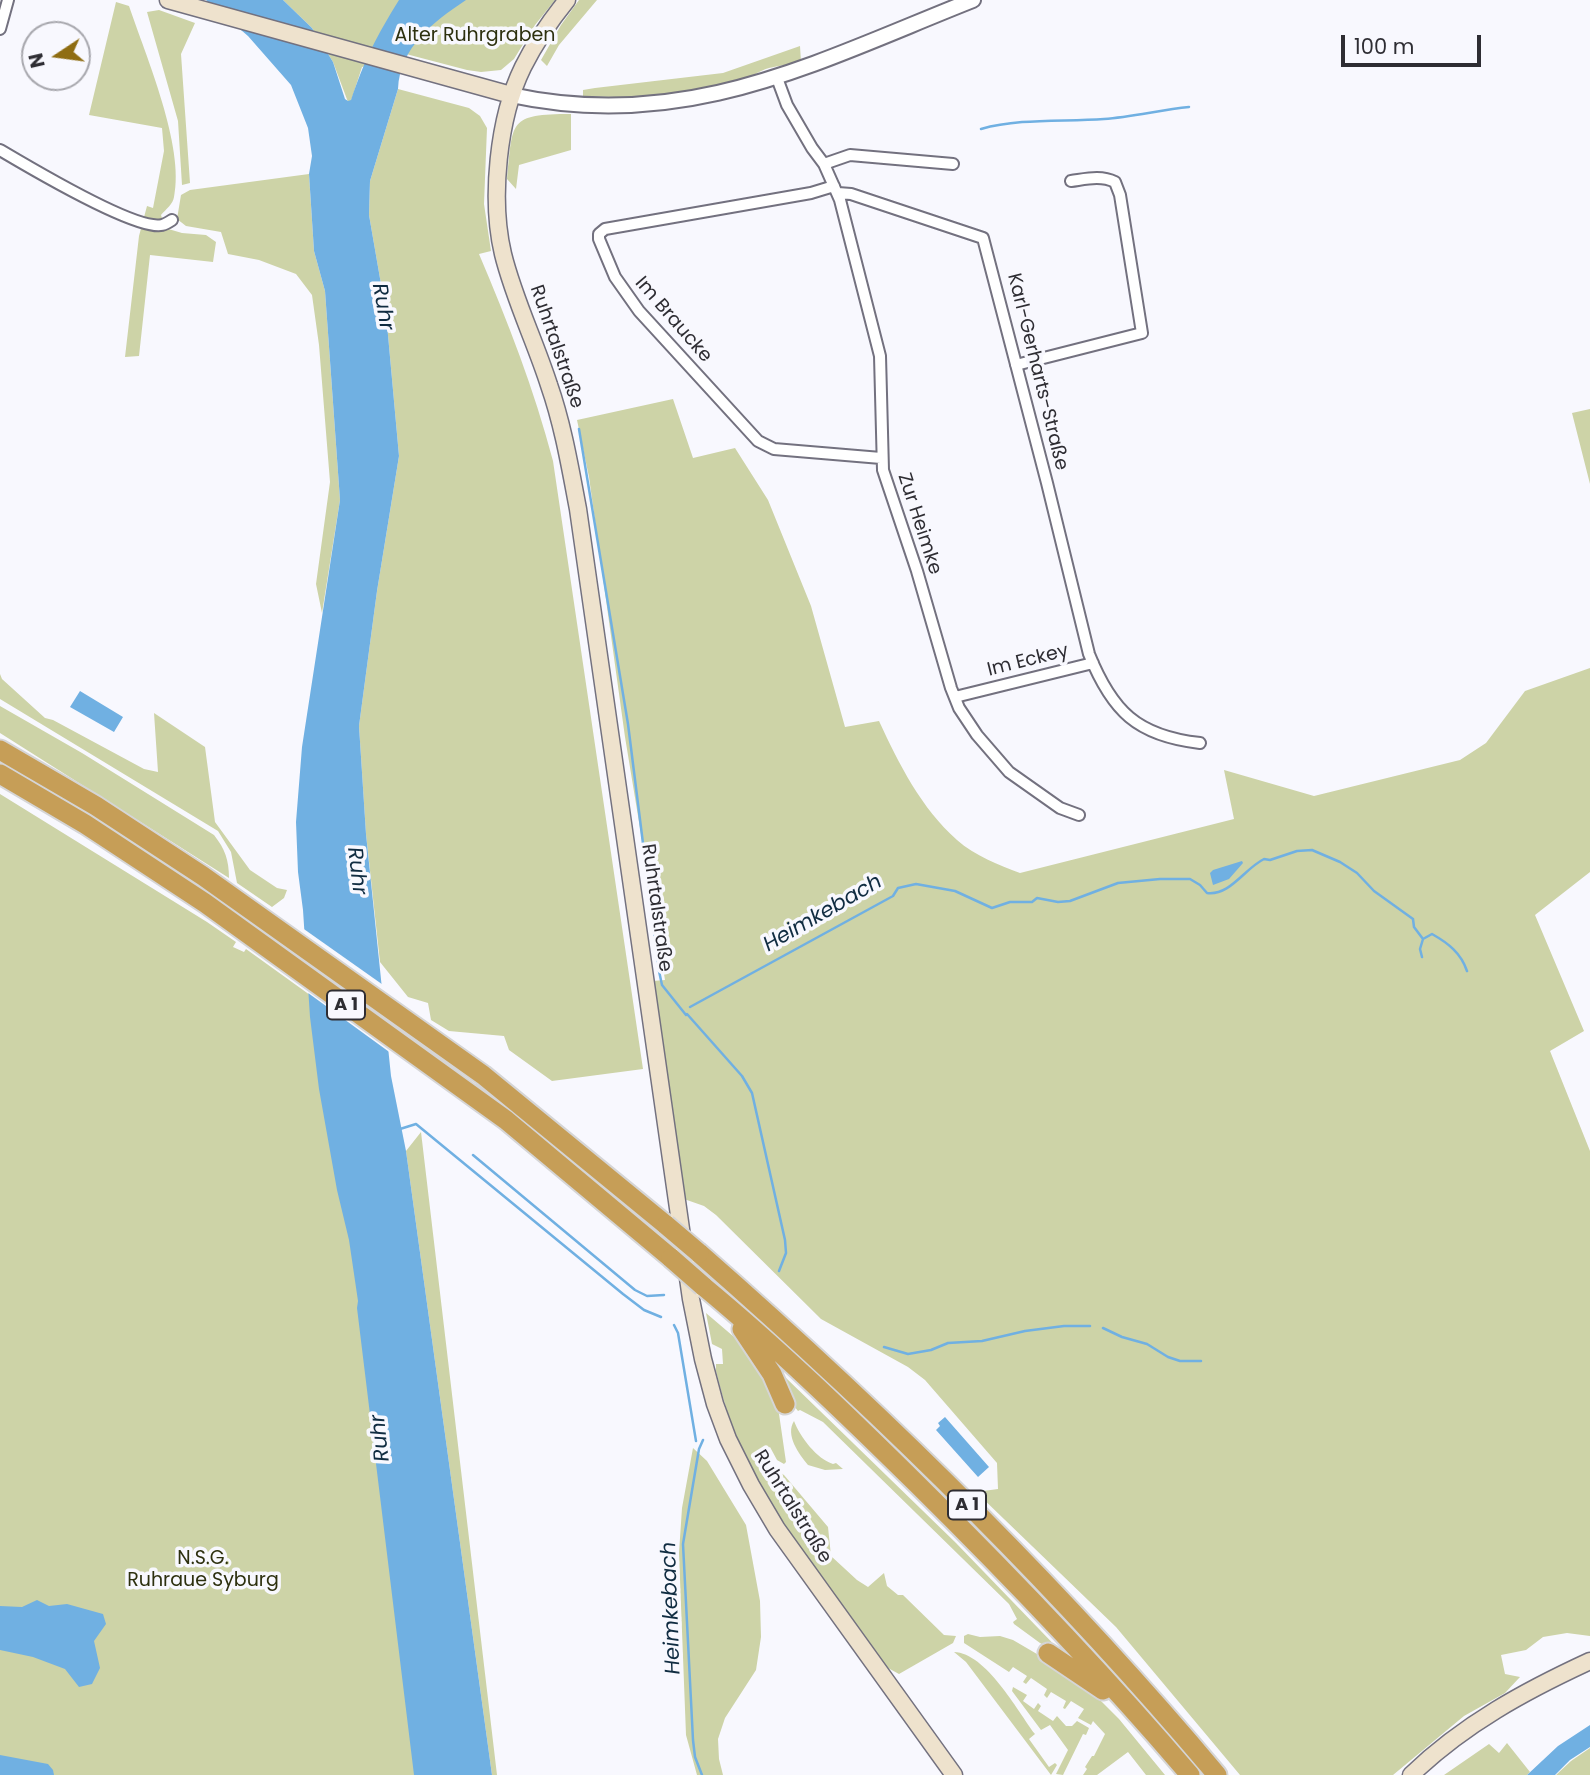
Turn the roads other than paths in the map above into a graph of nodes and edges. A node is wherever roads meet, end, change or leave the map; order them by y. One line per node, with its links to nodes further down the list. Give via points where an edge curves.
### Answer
1 (8, 0): 5 (street)
2 (567, 0): 7 (main road, Ruhrtalstraße, via 546,27)
3 (973, 0): 6 (street)
4 (172, 1): 7 (main road)
5 (0, 29)
6 (777, 78): 7 (street, via 722,93 632,106 574,105); 9 (street, Zur Heimke, via 787,105)
7 (511, 95): 27 (main road, Ruhrtalstraße, via 497,179 497,222 507,267 557,412 578,509 691,1299 708,1381 728,1439 763,1508)
8 (0, 150): 13 (street, via 120,213 150,225)
9 (824, 164): 10 (street, via 859,155); 12 (street, Zur Heimke)
10 (953, 164)
11 (1071, 181): 14 (street, via 1109,179 1118,188 1142,333)
12 (836, 189): 14 (street, Karl-Gerharts-Straße, via 983,238); 15 (street, Zur Heimke, via 880,356); 15 (street, Im Braucke, via 605,229 599,239 615,277 639,311 766,447)
13 (172, 220)
14 (1016, 365): 16 (street, Karl-Gerharts-Straße)
15 (881, 458): 17 (street, Zur Heimke)
16 (1093, 663): 17 (street, Im Eckey); 18 (street, Im Eckey, via 1110,697 1134,721 1157,735)
17 (955, 697): 21 (street, Zur Heimke, via 983,744 1009,772 1060,808)
18 (1200, 743)
19 (0, 750): 29 (highway, A 1, bridge, via 203,876 482,1075 666,1225 868,1404 1027,1563)
20 (0, 774): 22 (highway, A 1, bridge, via 205,903 486,1106)
21 (1079, 815)
22 (726, 1305): 23 (highway, via 772,1374); 26 (highway, A 1, via 956,1522)
23 (785, 1404)
24 (1048, 1653): 26 (highway, via 1099,1687)
25 (1590, 1661): 30 (main road, via 1483,1716)
26 (1164, 1745): 28 (highway, A 1)
27 (954, 1775)
28 (1189, 1775)
29 (1217, 1775)
30 (1411, 1775)

